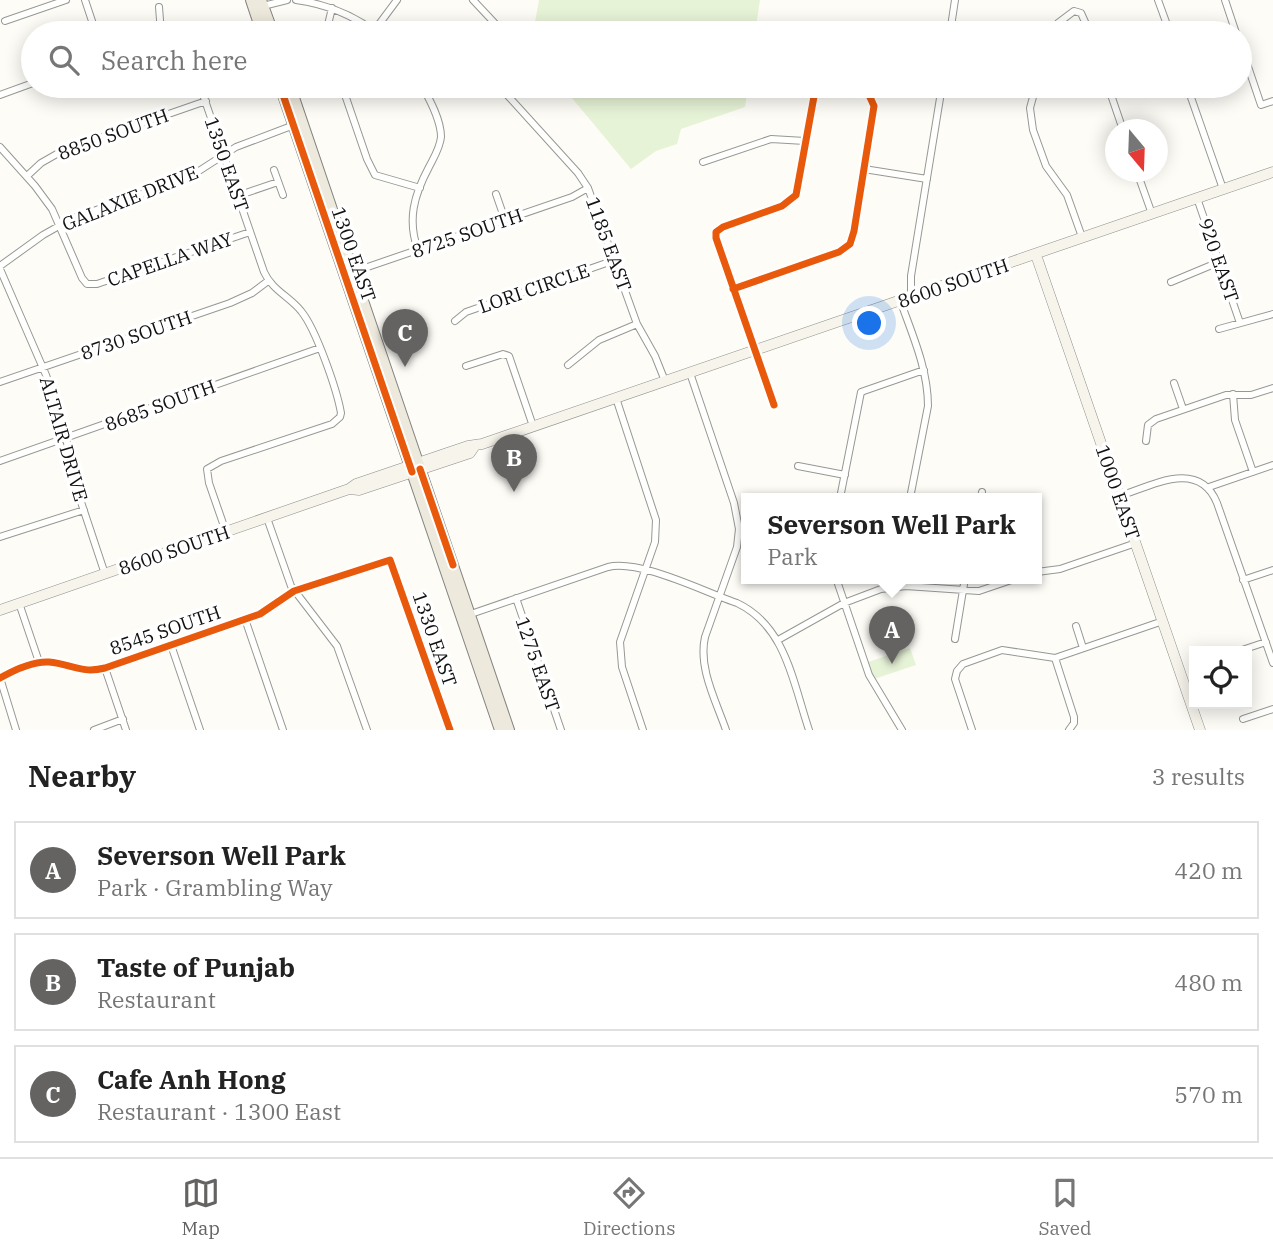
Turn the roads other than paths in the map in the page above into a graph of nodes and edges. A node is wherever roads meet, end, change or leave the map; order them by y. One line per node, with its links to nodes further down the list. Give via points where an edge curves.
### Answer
1 (66, 0): 15 (street)
2 (85, 0): 16 (street)
3 (251, 0): 18 (main road)
4 (281, 0): 5 (street); 12 (street)
5 (287, 0)
6 (296, 0): 14 (street)
7 (397, 0): 22 (street)
8 (474, 0): 23 (street)
9 (955, 0): 24 (street)
10 (1158, 0): 27 (street)
11 (1225, 0): 28 (street)
12 (262, 3): 19 (main road)
13 (159, 7): 17 (street)
14 (332, 8): 20 (street); 21 (street)
15 (5, 21)
16 (92, 21)
17 (160, 21)
18 (258, 21)
19 (269, 21)
20 (329, 21)
21 (356, 21)
22 (383, 21)
23 (493, 21)
24 (952, 21)
25 (1062, 21): 26 (street, via 1074,11)
26 (1085, 21)
27 (1166, 21)
28 (1232, 21)
29 (1252, 78): 45 (street, via 1261,105)
30 (21, 87): 31 (street)
31 (0, 94)
32 (205, 98): 44 (street, 1350 EAST)
33 (286, 98): 47 (main road, 1300 EAST)
34 (293, 98): 47 (main road, 1300 EAST)
35 (346, 98): 59 (street, via 375,175)
36 (427, 98): 59 (street, via 440,132 437,150)
37 (509, 98): 60 (street, 1185 EAST)
38 (812, 98): 48 (street)
39 (870, 98): 52 (street, via 873,101)
40 (940, 98): 56 (street)
41 (1033, 98): 70 (street, via 1033,130 1046,166 1067,195)
42 (1112, 98): 46 (street)
43 (1192, 98): 61 (street)
44 (206, 102): 50 (street, 1350 EAST); 55 (street, 8850 SOUTH, via 62,151)
45 (1273, 102)
46 (1119, 119)
47 (298, 124): 50 (street, GALAXIE DRIVE); 76 (main road, 1300 EAST)
48 (806, 141): 51 (street, via 771,139); 79 (street, via 792,200 716,232)
49 (0, 147): 55 (street, CAPELLA WAY)
50 (224, 154): 64 (street, 1350 EAST); 68 (street, GALAXIE DRIVE, via 188,178)
51 (703, 162)
52 (864, 169): 56 (street); 79 (street, via 853,238 845,248)
53 (274, 170): 57 (street)
54 (1273, 172): 61 (street, 8600 SOUTH)
55 (27, 176): 68 (street, CAPELLA WAY)
56 (927, 179): 80 (street)
57 (278, 182): 63 (street); 64 (street)
58 (1141, 182): 66 (street)
59 (419, 188): 71 (street, via 411,224)
60 (588, 188): 67 (street, 8725 SOUTH); 73 (street, 1185 EAST)
61 (1223, 189): 65 (street, 8600 SOUTH)
62 (496, 194): 67 (street)
63 (283, 195)
64 (237, 196): 69 (street, 1350 EAST)
65 (1197, 198): 66 (street, 8600 SOUTH); 74 (street, 920 EAST)
66 (1152, 214): 70 (street, 8600 SOUTH)
67 (505, 220): 71 (street, 8725 SOUTH)
68 (60, 225): 69 (street, CAPELLA WAY, via 82,278 92,285); 75 (street, GALAXIE DRIVE)
69 (250, 232): 77 (street, 1350 EAST)
70 (1082, 237): 72 (street, 8600 SOUTH)
71 (418, 250): 76 (street, 8725 SOUTH)
72 (1036, 255): 80 (street, 8600 SOUTH); 114 (street, 1000 EAST)
73 (615, 260): 83 (street, LORI CIRCLE, via 466,312); 85 (street, 1185 EAST)
74 (1219, 262): 78 (street); 84 (street, 920 EAST)
75 (0, 267): 91 (street, ALTAIR DRIVE)
76 (349, 274): 108 (main road, 1300 EAST)
77 (268, 281): 87 (street, via 299,309); 91 (street, 8730 SOUTH, via 230,303)
78 (1171, 282)
79 (733, 289): 88 (street)
80 (911, 297): 81 (street, 8600 SOUTH)
81 (900, 300): 88 (street, 8600 SOUTH); 92 (street)
82 (1273, 314): 84 (street)
83 (455, 321)
84 (1240, 323): 86 (street)
85 (636, 324): 89 (street, via 599,340); 94 (street, 1185 EAST)
86 (1219, 329)
87 (320, 348): 103 (street, 8685 SOUTH); 117 (street, via 340,417 332,424 207,469)
88 (754, 351): 93 (street, 8600 SOUTH); 100 (street)
89 (568, 365)
90 (466, 366): 102 (street, via 509,356)
91 (43, 367): 95 (street, 8730 SOUTH); 103 (street, ALTAIR DRIVE)
92 (924, 370): 110 (street, via 861,392); 113 (street, via 928,406)
93 (690, 373): 94 (street, 8600 SOUTH); 132 (street, via 738,520 737,547)
94 (665, 381): 99 (street, 8600 SOUTH)
95 (0, 382)
96 (1174, 383): 101 (street)
97 (1273, 388): 98 (street, via 1251,395)
98 (1233, 394): 101 (street); 109 (street, via 1235,420)
99 (615, 398): 102 (street, 8600 SOUTH); 121 (street, via 654,513 655,542)
100 (774, 405)
101 (1183, 409): 104 (street, via 1151,422)
102 (533, 426): 108 (street, 8600 SOUTH, via 474,447 470,453)
103 (67, 438): 105 (street, 8685 SOUTH); 115 (street, ALTAIR DRIVE)
104 (1146, 440)
105 (0, 461)
106 (1273, 465): 109 (street)
107 (798, 466): 110 (street)
108 (415, 467): 116 (street, 8600 SOUTH, via 359,490 349,489); 137 (main road, 1300 EAST)
109 (1252, 472): 111 (street)
110 (845, 475): 112 (street)
111 (1209, 487): 114 (street, via 1179,478); 125 (street)
112 (841, 493)
113 (911, 493)
114 (1120, 496): 119 (street, 1000 EAST)
115 (84, 510): 118 (street); 124 (street, ALTAIR DRIVE)
116 (267, 518): 117 (street, 8600 SOUTH); 130 (street)
117 (226, 532): 124 (street, 8600 SOUTH)
118 (0, 537)
119 (1136, 543): 123 (street); 139 (street, 1000 EAST)
120 (390, 560): 130 (street, 8545 SOUTH); 161 (street, 1330 EAST)
121 (645, 569): 132 (street); 133 (street, via 617,565); 165 (street, via 620,650)
122 (1273, 570): 125 (street)
123 (1042, 571)
124 (105, 574): 134 (street, 8600 SOUTH)
125 (1243, 580): 143 (street)
126 (838, 584): 135 (street)
127 (964, 584): 131 (street)
128 (999, 584): 131 (street)
129 (894, 586): 131 (street); 135 (street)
130 (294, 591): 138 (street, 8545 SOUTH); 160 (street, via 337,646)
131 (963, 591): 141 (street)
132 (719, 597): 142 (street, via 757,615); 166 (street, via 705,637 703,661)
133 (516, 598): 137 (street); 164 (street, 1275 EAST)
134 (19, 603): 136 (street, 8600 SOUTH); 148 (street)
135 (844, 603): 142 (street); 168 (street, via 869,675)
136 (0, 610)
137 (466, 616): 162 (main road, 1300 EAST); 163 (main road, 1300 EAST)
138 (245, 619): 144 (street, 8545 SOUTH); 159 (street)
139 (1163, 621): 146 (street); 171 (street, 1000 EAST)
140 (1076, 626): 146 (street)
141 (955, 639)
142 (778, 640): 167 (street)
143 (1266, 642): 145 (street); 149 (street)
144 (171, 645): 150 (street, 8545 SOUTH); 158 (street)
145 (1252, 647)
146 (1083, 648): 147 (street)
147 (1055, 657): 169 (street, via 1006,650 959,667 956,683); 170 (street, via 1074,713)
148 (39, 662): 150 (street, 8545 SOUTH, via 87,671); 151 (street)
149 (1273, 663)
150 (105, 668): 153 (street)
151 (0, 678): 155 (street)
152 (1273, 709): 154 (street)
153 (123, 719): 156 (street); 157 (street)
154 (1243, 719)
155 (16, 730)
156 (94, 730)
157 (126, 730)
158 (200, 730)
159 (284, 730)
160 (367, 730)
161 (450, 730)
162 (500, 730)
163 (509, 730)
164 (561, 730)
165 (643, 730)
166 (726, 730)
167 (809, 730)
168 (902, 730)
169 (972, 730)
170 (1069, 730)
171 (1200, 730)

